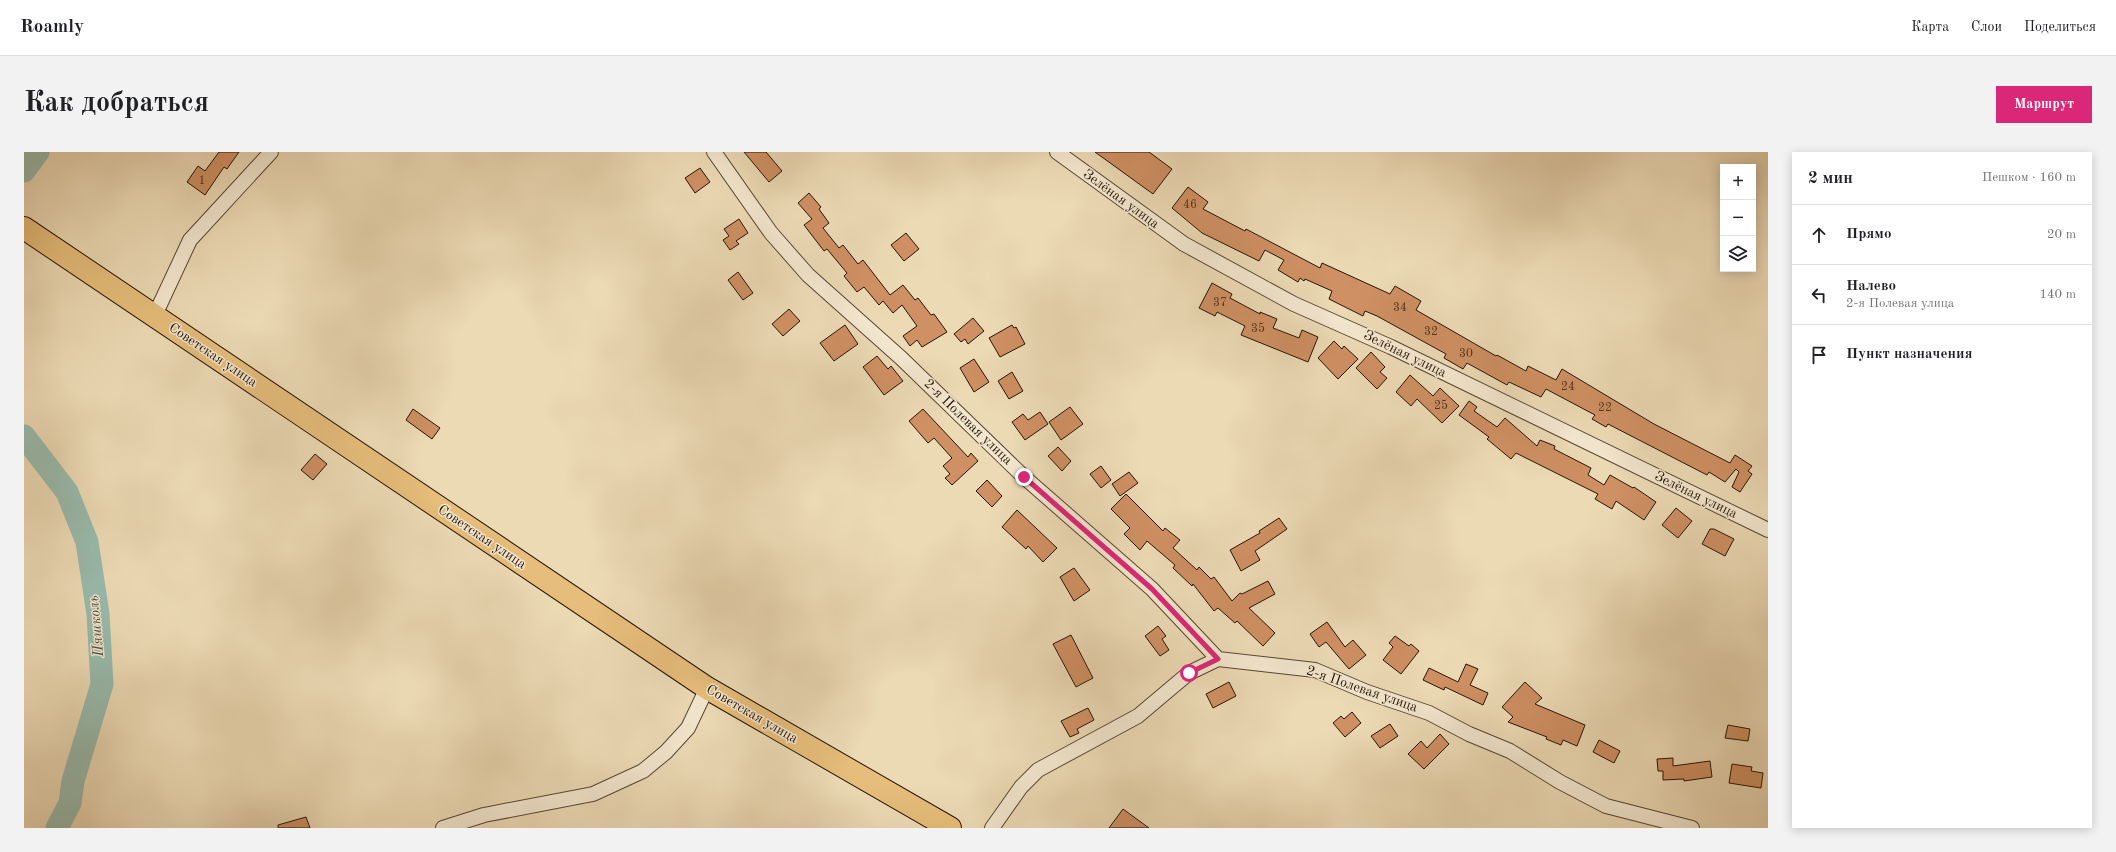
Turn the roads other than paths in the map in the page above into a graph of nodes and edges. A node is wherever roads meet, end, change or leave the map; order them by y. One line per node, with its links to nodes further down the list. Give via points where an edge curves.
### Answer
1 (271, 152): 5 (street, via 190,240)
2 (714, 152): 7 (street, 2-я Полевая улица, via 771,233 808,275 896,354 1024,477 1152,589)
3 (1057, 152): 6 (street, Зелёная улица, via 1184,244 1294,304 1391,347)
4 (29, 232): 5 (main road, Советская улица)
5 (155, 316): 8 (main road, Советская улица)
6 (1768, 530)
7 (1218, 659): 11 (street, via 1189,673 1138,716 1038,770 1021,787); 12 (street, 2-я Полевая улица, via 1315,670 1367,692 1429,713 1469,734 1510,751 1560,782 1606,806)
8 (707, 688): 9 (street, via 688,728 666,752 643,771 593,794 484,815); 10 (main road, Советская улица)
9 (443, 828)
10 (950, 828)
11 (992, 828)
12 (1692, 828)

